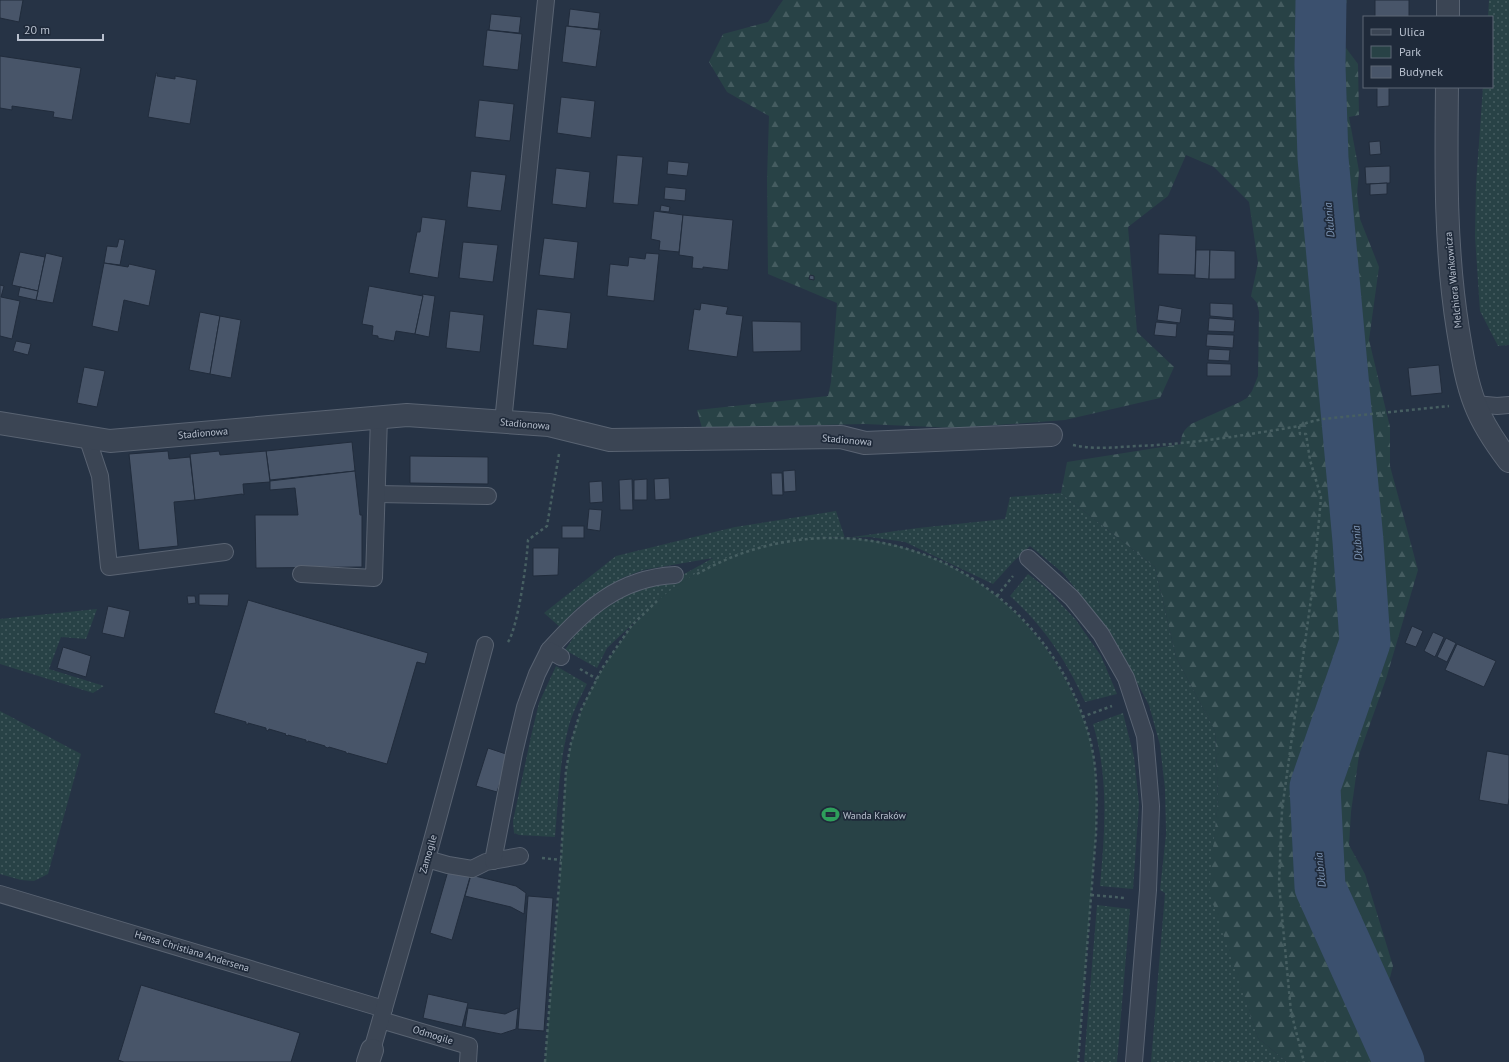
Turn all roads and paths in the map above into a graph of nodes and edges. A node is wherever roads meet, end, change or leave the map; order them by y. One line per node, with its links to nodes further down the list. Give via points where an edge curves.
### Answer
1 (546, 0): 9 (lane)
2 (1448, 0): 3 (street)
3 (1448, 16)
4 (1447, 88): 5 (street, Melchiora Wańkowicza, via 1446,196 1451,280 1461,348)
5 (1474, 404): 7 (lane); 15 (street, Melchiora Wańkowicza)
6 (1451, 405): 11 (path, via 1323,419)
7 (1509, 405)
8 (379, 417): 9 (street, Stadionowa, via 407,415); 14 (street, Stadionowa, via 110,441); 16 (lane)
9 (503, 422): 12 (street, Stadionowa)
10 (0, 423): 14 (street, Stadionowa)
11 (1299, 426): 13 (path, via 1210,440 1122,447 1090,448 1070,444); 45 (path, via 1300,434 1306,434 1310,460 1321,497 1314,577 1282,810 1278,884 1291,1012)
12 (564, 428): 13 (street, Stadionowa, via 610,440 841,437 865,443); 26 (path, via 547,526 528,540 526,568 515,622 508,642)
13 (1051, 435)
14 (87, 437): 18 (lane, via 100,476 109,567)
15 (1509, 462)
16 (377, 494): 17 (lane); 21 (lane, via 374,578)
17 (488, 496)
18 (225, 552)
19 (1028, 558): 44 (lane, via 1072,598 1101,634 1126,678 1145,736 1151,806 1149,867)
20 (1016, 573): 24 (path)
21 (301, 574)
22 (675, 575): 35 (lane, via 657,576 632,583 609,595 584,613 555,654 536,674 514,753)
23 (695, 575): 24 (path, via 744,552 768,545 809,538 845,538 876,541 934,558 972,578)
24 (997, 596): 30 (path, via 1024,620 1044,644 1061,671)
25 (662, 597): 28 (path, via 632,625 603,666)
26 (485, 645): 32 (lane, Zamogile)
27 (592, 676): 28 (path)
28 (597, 679): 34 (path, via 582,710 571,743 566,770)
29 (1114, 705): 30 (path)
30 (1082, 717): 37 (path, via 1094,760 1098,796)
31 (520, 856): 35 (lane)
32 (427, 859): 35 (lane, via 472,869); 39 (lane, Zamogile)
33 (553, 859): 34 (path)
34 (561, 860): 42 (path)
35 (493, 861)
36 (0, 894): 39 (lane, Hansa Christiana Andersena)
37 (1091, 895): 38 (path); 43 (path)
38 (1131, 898)
39 (382, 1014): 40 (lane, Zamogile); 41 (lane, Odmogile, via 469,1046)
40 (370, 1056)
41 (468, 1062)
42 (545, 1062)
43 (1078, 1062)
44 (1134, 1062)
45 (1304, 1062)

